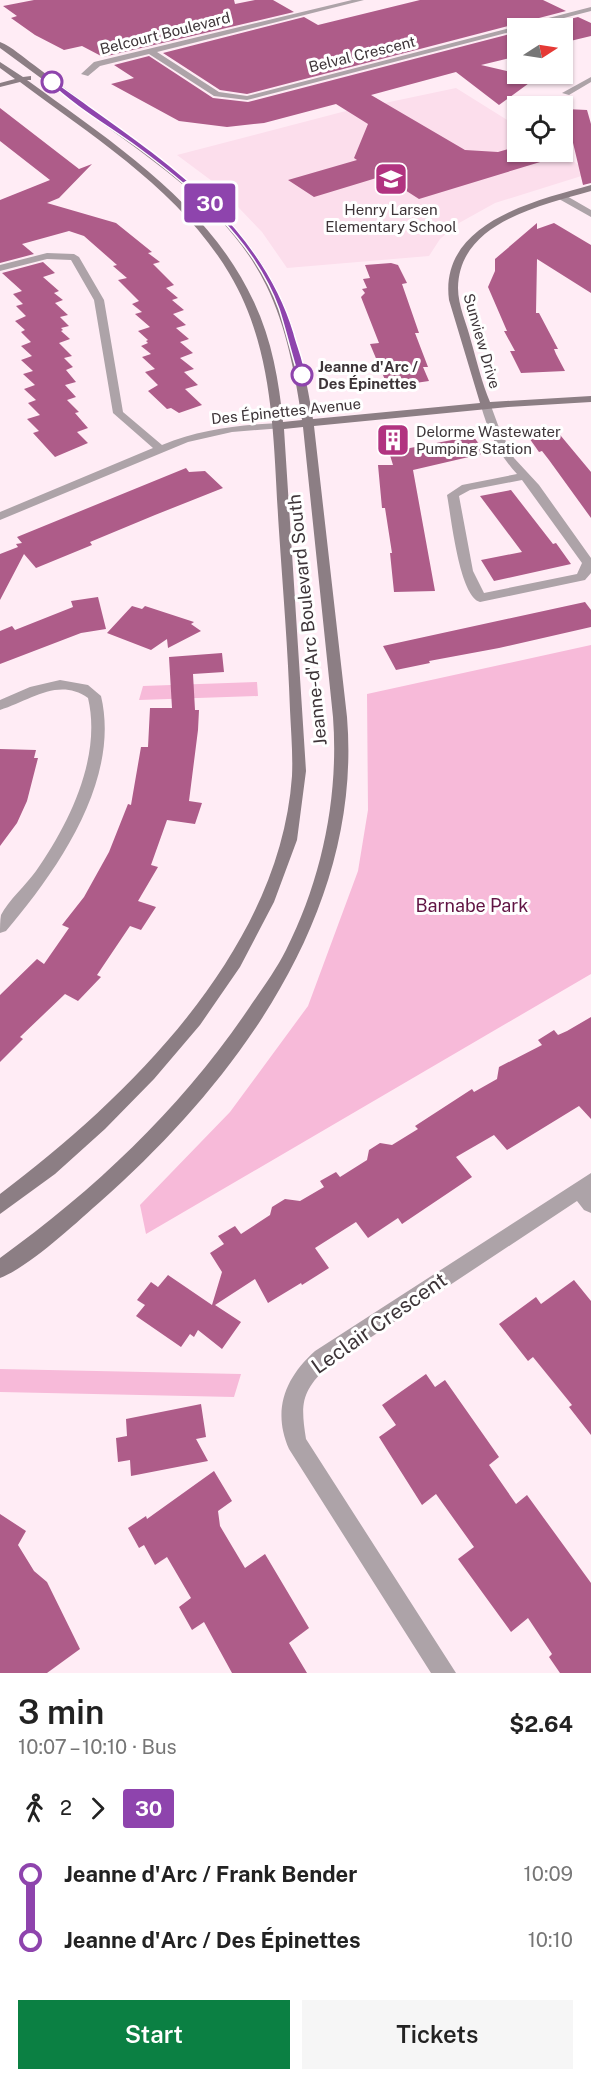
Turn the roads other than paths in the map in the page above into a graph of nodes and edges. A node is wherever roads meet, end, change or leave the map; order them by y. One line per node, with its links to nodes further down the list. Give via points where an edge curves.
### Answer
1 (361, 0): 4 (street, Belcourt Boulevard)
2 (591, 9): 4 (street, Belval Crescent, via 247,98 217,94)
3 (0, 44): 7 (main road, Jeanne-d'Arc Boulevard South)
4 (149, 50): 6 (street, Belcourt Boulevard, via 97,64)
5 (0, 64): 9 (main road, Jeanne-d'Arc Boulevard South)
6 (84, 74)
7 (42, 75): 9 (main road); 18 (main road, Jeanne-d'Arc Boulevard South, via 168,167 237,233 274,291 288,324 300,365)
8 (591, 79): 11 (street)
9 (21, 80): 10 (main road); 19 (main road, Jeanne-d'Arc Boulevard South, via 149,177 191,216 221,253 242,286 260,327 274,384)
10 (0, 85)
11 (566, 93)
12 (591, 188): 13 (main road, Sunview Drive)
13 (562, 197): 14 (street); 17 (main road, Sunview Drive, via 489,226 475,236 456,266 456,309)
14 (591, 213)
15 (0, 268): 20 (street, via 47,256 74,257 99,300 118,413)
16 (591, 399): 17 (main road, Des Épinettes Avenue)
17 (486, 406): 18 (main road, Des Épinettes Avenue); 21 (street, via 509,459)
18 (308, 423): 19 (main road, Des Épinettes Avenue); 27 (main road, Jeanne-d'Arc Boulevard South, via 341,730 341,769 332,844 319,888 294,951 236,1043 112,1180 50,1234)
19 (279, 426): 20 (street, Des Épinettes Avenue, via 213,432); 26 (main road, Jeanne-d'Arc Boulevard South, via 299,779 294,819 279,873 223,981 165,1053 92,1129 40,1176)
20 (159, 448): 22 (street, Des Épinettes Avenue)
21 (524, 476): 21 (street, via 466,487 453,495 468,571 480,598 581,578 587,570 588,563)
22 (0, 516)
23 (0, 705): 24 (street, via 52,685 69,684 94,696 99,717 88,778 63,841)
24 (0, 927)
25 (587, 1191): 28 (street, Leclair Crescent, via 322,1358 294,1390 296,1442)
26 (0, 1205)
27 (0, 1269)
28 (444, 1673)

